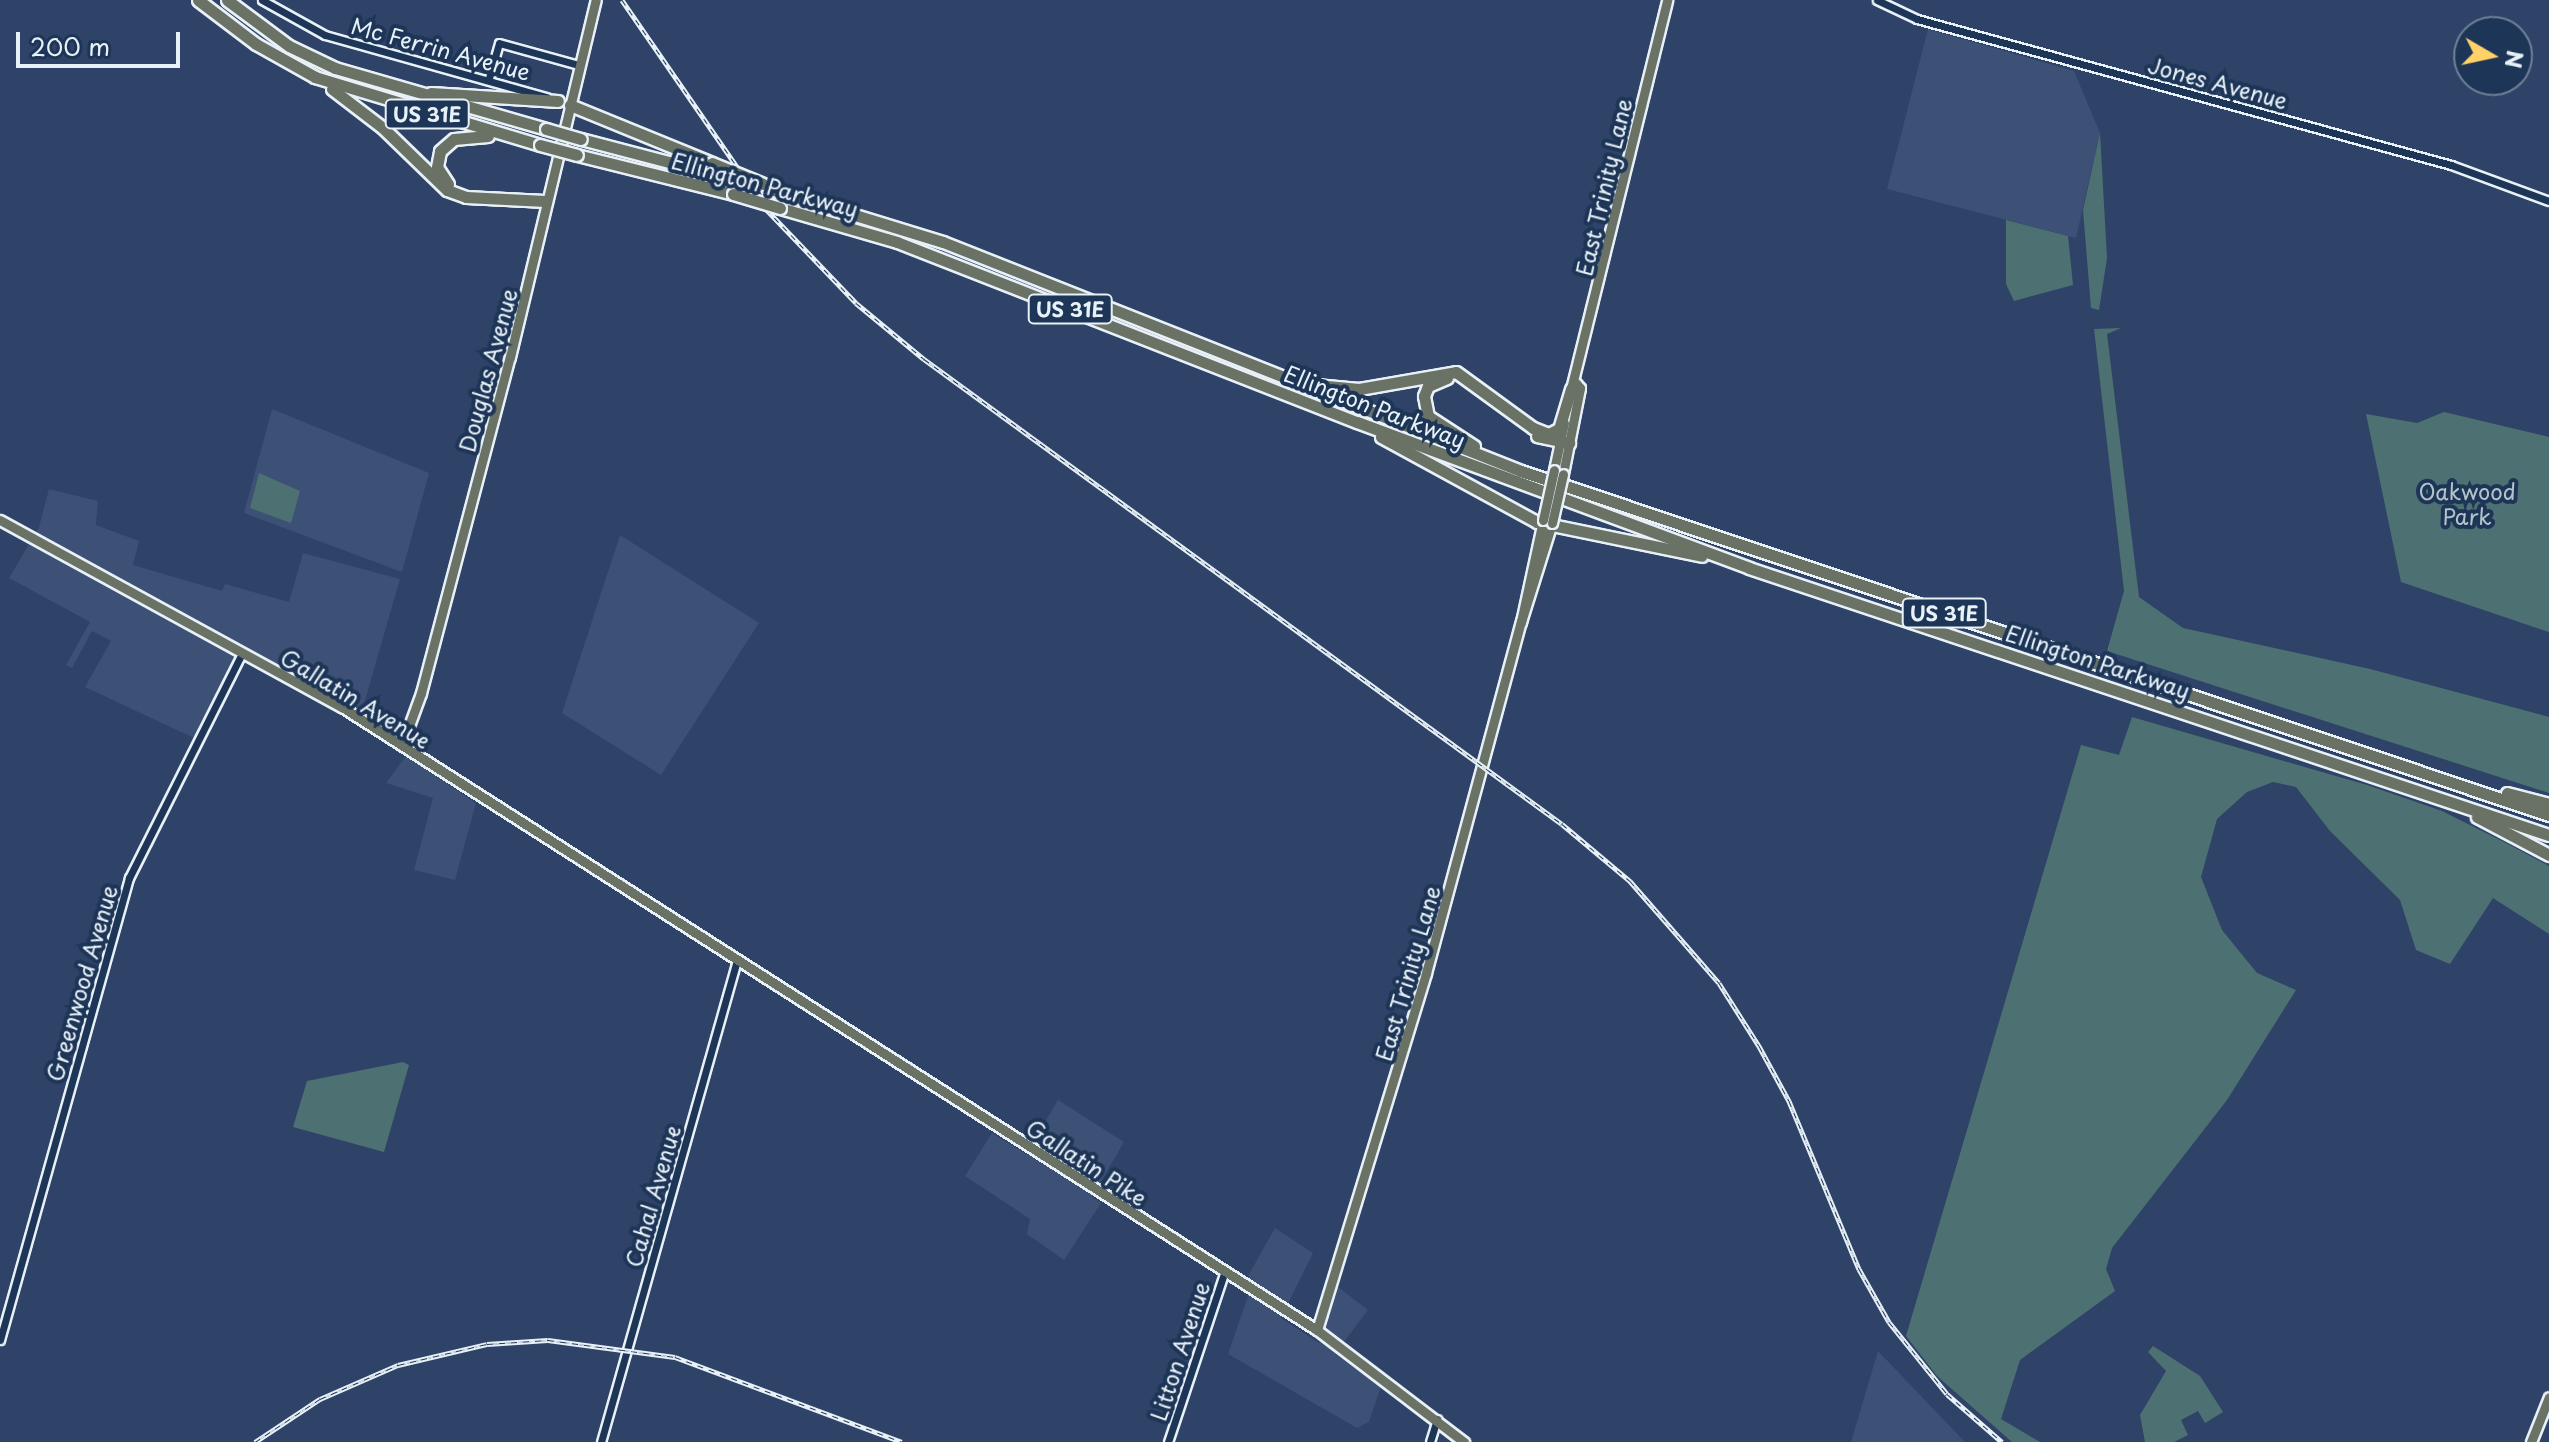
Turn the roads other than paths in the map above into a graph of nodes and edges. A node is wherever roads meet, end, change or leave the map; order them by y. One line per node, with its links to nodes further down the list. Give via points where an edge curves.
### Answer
1 (198, 0): 8 (highway, Ellington Parkway / US 31E, via 256,44)
2 (227, 0): 10 (highway, Ellington Parkway / US 31E, via 289,46)
3 (262, 0): 9 (street, Mc Ferrin Avenue, via 325,35)
4 (596, 0): 7 (main road, Douglas Avenue)
5 (1667, 0): 17 (main road, East Trinity Lane)
6 (1877, 0): 15 (street, Jones Avenue, via 1917,19 2451,165)
7 (579, 65): 9 (street, via 499,43); 11 (main road, Douglas Avenue)
8 (315, 77): 12 (highway, Ellington Parkway / US 31E); 14 (highway, via 383,128 447,190 466,197)
9 (489, 78): 11 (street, Mc Ferrin Avenue)
10 (401, 90): 11 (highway); 13 (highway, Ellington Parkway / US 31E, bridge)
11 (564, 103): 13 (highway, bridge); 14 (main road, Douglas Avenue)
12 (525, 141): 14 (highway, via 479,135 454,139 440,151 438,174 465,191); 18 (highway, Ellington Parkway / US 31E, bridge, via 897,242)
13 (765, 186): 16 (highway, Ellington Parkway / US 31E, via 943,242)
14 (546, 198): 25 (main road, Douglas Avenue, via 460,546)
15 (2549, 201)
16 (1298, 383): 19 (highway, via 1359,389 1456,372 1533,428); 20 (highway, Ellington Parkway / US 31E)
17 (1574, 386): 19 (highway); 19 (main road, East Trinity Lane, via 1580,388)
18 (1357, 422): 22 (highway); 23 (highway, Ellington Parkway / US 31E)
19 (1559, 440): 20 (highway, via 1530,433 1456,378 1428,386 1428,416); 22 (main road, East Trinity Lane, bridge)
20 (1521, 471): 26 (highway, Ellington Parkway / US 31E)
21 (0, 520): 24 (main road, Gallatin Avenue)
22 (1547, 523): 23 (highway); 35 (main road, East Trinity Lane, via 1378,1143)
23 (1749, 568): 27 (highway, Ellington Parkway / US 31E)
24 (242, 653): 25 (main road, Gallatin Avenue); 36 (street, Greenwood Avenue, via 129,878)
25 (402, 745): 32 (main road, Gallatin Avenue)
26 (2367, 754): 28 (highway); 29 (highway, Ellington Parkway / US 31E)
27 (2430, 795): 30 (highway, Ellington Parkway / US 31E); 31 (highway)
28 (2549, 804)
29 (2549, 815)
30 (2549, 835)
31 (2549, 855)
32 (682, 925): 33 (main road, Gallatin Pike)
33 (737, 960): 34 (main road, Gallatin Pike); 39 (street, Cahal Avenue)
34 (1225, 1271): 35 (main road, Gallatin Pike); 40 (street, Litton Avenue)
35 (1317, 1330): 38 (main road, Gallatin Pike)
36 (0, 1340)
37 (2549, 1397): 43 (main road)
38 (1437, 1419): 41 (street); 42 (main road, Gallatin Pike)
39 (601, 1442)
40 (1168, 1442)
41 (1430, 1442)
42 (1464, 1442)
43 (2531, 1442)

